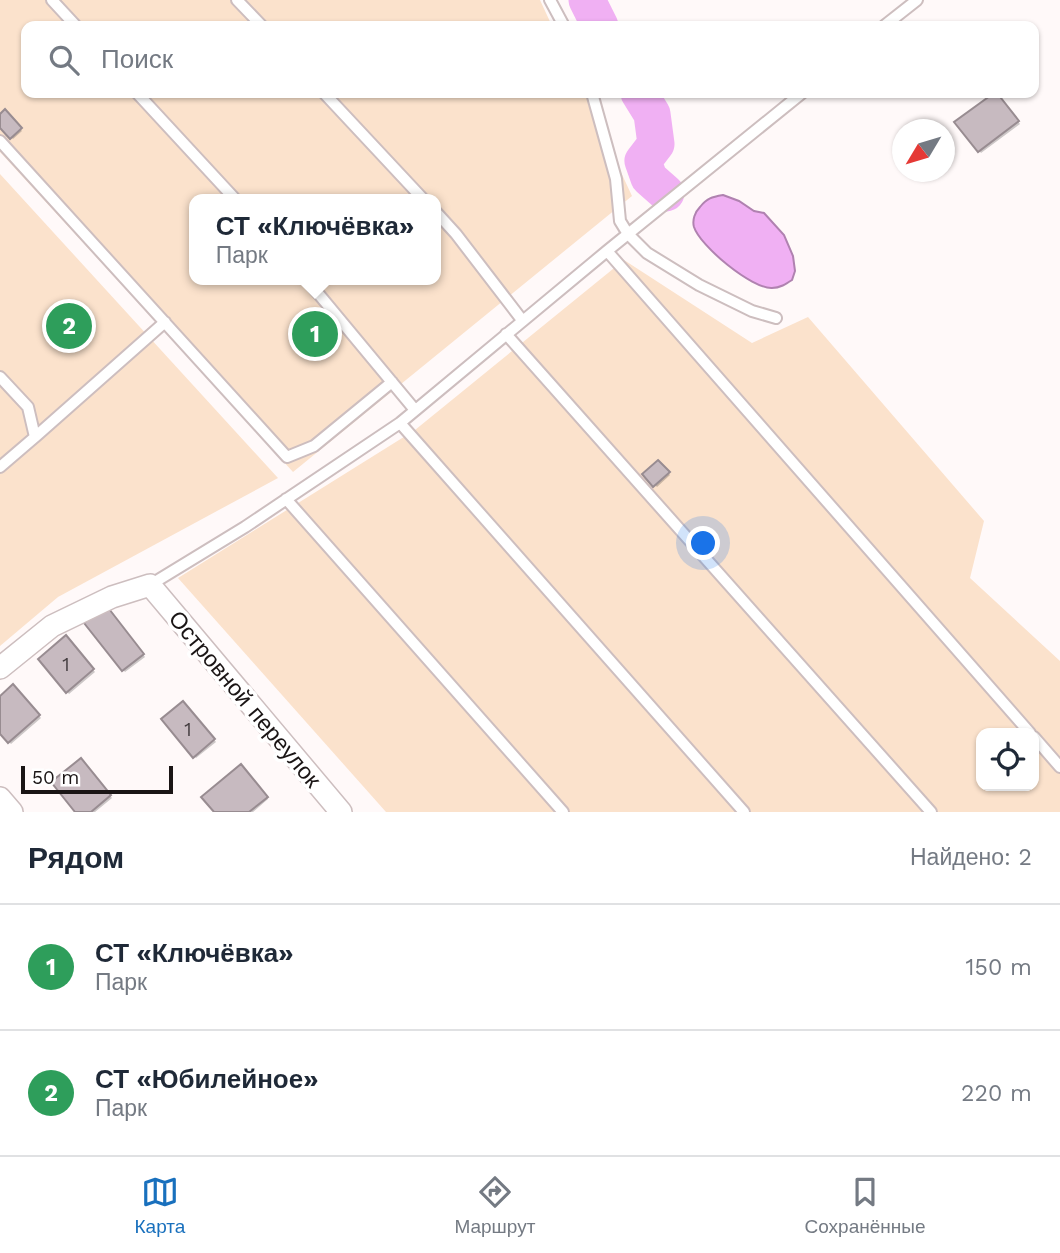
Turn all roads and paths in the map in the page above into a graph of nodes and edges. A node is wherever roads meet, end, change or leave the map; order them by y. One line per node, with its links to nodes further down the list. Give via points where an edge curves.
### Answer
1 (52, 0): 5 (lane)
2 (237, 0): 6 (lane)
3 (550, 0): 7 (lane)
4 (917, 0): 8 (lane)
5 (71, 21)
6 (257, 21)
7 (561, 21)
8 (890, 21)
9 (142, 98): 14 (lane)
10 (329, 98): 15 (lane)
11 (593, 98): 17 (lane, via 616,179 620,221)
12 (796, 98): 17 (lane)
13 (0, 141): 22 (lane)
14 (231, 194)
15 (419, 194)
16 (441, 218): 21 (lane)
17 (628, 234): 18 (lane); 20 (lane, via 647,253 699,285)
18 (607, 251): 21 (lane); 33 (lane)
19 (311, 285): 25 (lane)
20 (776, 318)
21 (522, 320): 23 (lane)
22 (165, 322): 25 (lane, via 288,457 314,446); 28 (lane)
23 (506, 334): 26 (lane); 41 (lane)
24 (0, 377): 28 (lane, via 28,407)
25 (392, 382): 26 (lane)
26 (415, 410): 27 (lane)
27 (400, 423): 30 (lane); 40 (lane)
28 (35, 437): 29 (lane)
29 (0, 467)
30 (286, 499): 31 (lane); 39 (lane)
31 (150, 585): 32 (street, via 112,597 52,626); 38 (street, Островной переулок)
32 (0, 668)
33 (1026, 728)
34 (1039, 743): 35 (lane)
35 (1060, 767)
36 (0, 798): 37 (street)
37 (12, 812)
38 (341, 812)
39 (563, 812)
40 (744, 812)
41 (931, 812)

